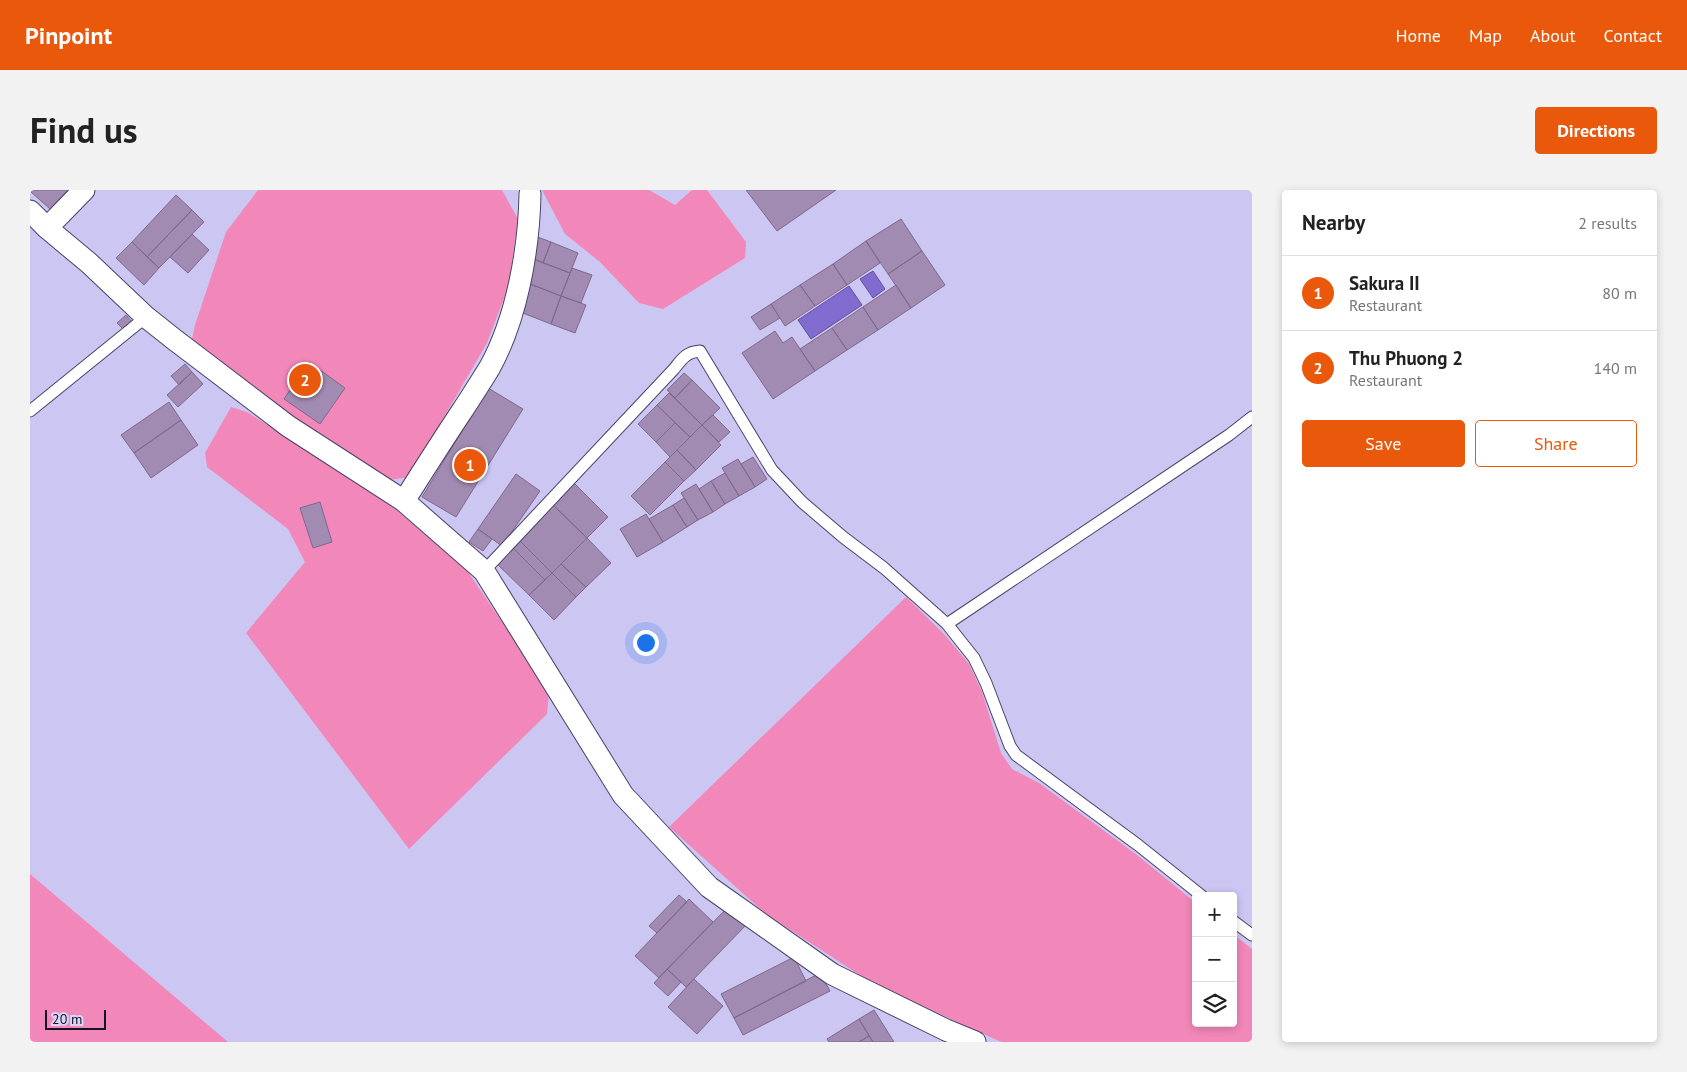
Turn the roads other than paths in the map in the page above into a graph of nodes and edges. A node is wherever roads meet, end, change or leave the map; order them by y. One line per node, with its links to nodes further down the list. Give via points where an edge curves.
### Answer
1 (84, 190): 3 (street)
2 (530, 194): 7 (street, via 530,218 520,288 507,328 491,366)
3 (36, 222): 4 (street, via 89,263)
4 (146, 317): 5 (lane); 7 (street, via 288,426)
5 (30, 411)
6 (1252, 417): 9 (lane)
7 (404, 501): 8 (street)
8 (484, 571): 9 (lane, via 685,355 700,351 772,470 802,502); 13 (street, via 623,795 709,887 832,974)
9 (948, 624): 10 (lane, via 974,658 1016,755)
10 (1197, 892)
11 (1237, 923): 12 (lane)
12 (1252, 935)
13 (975, 1042)

